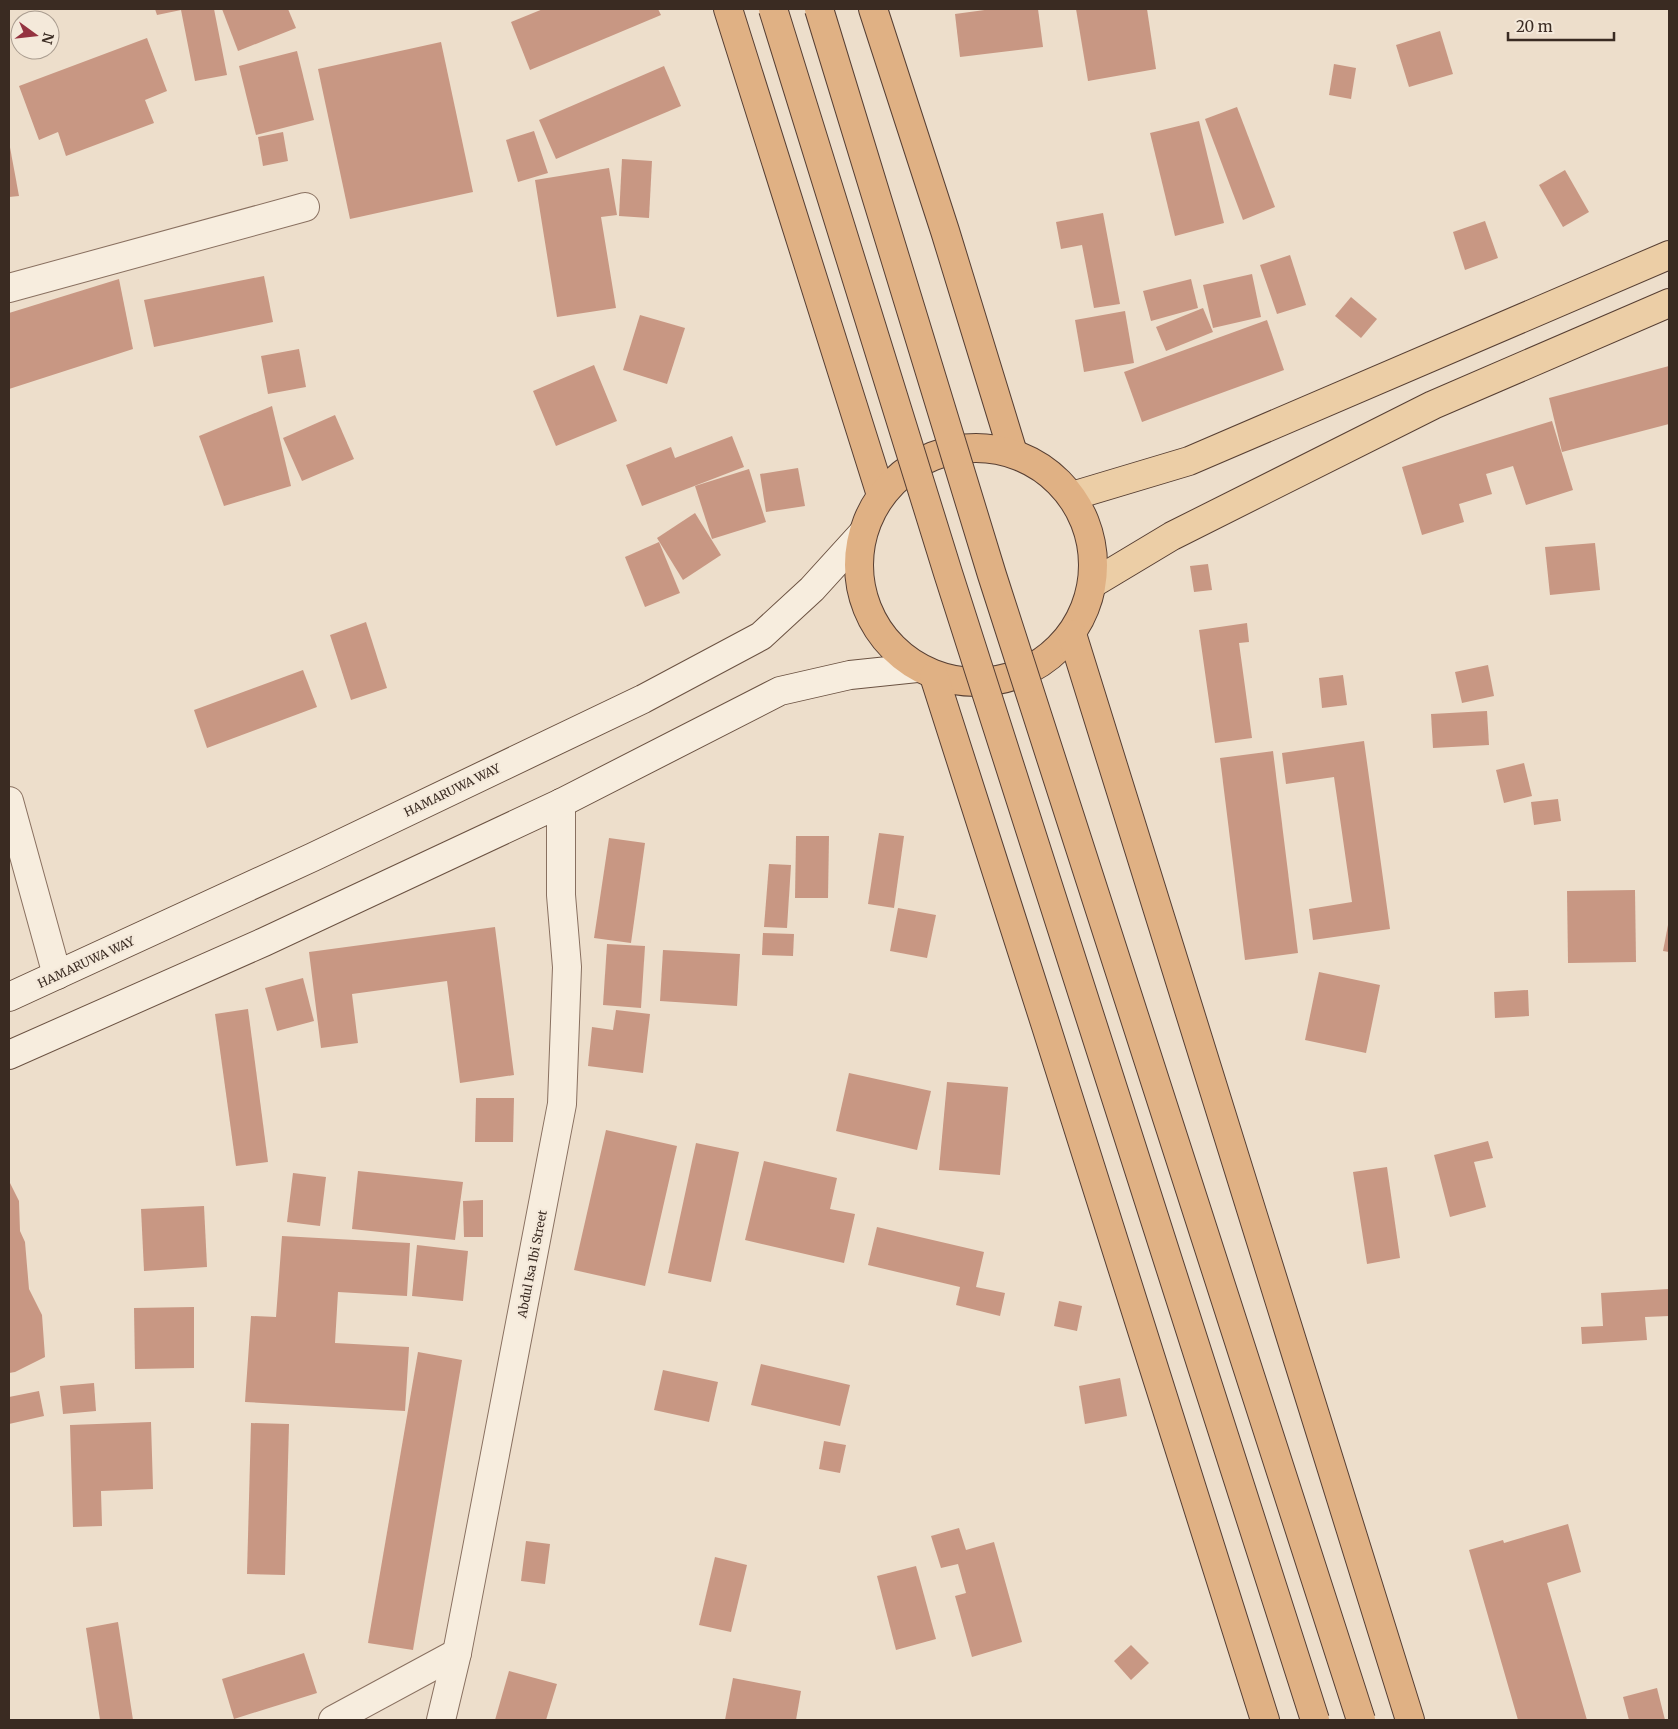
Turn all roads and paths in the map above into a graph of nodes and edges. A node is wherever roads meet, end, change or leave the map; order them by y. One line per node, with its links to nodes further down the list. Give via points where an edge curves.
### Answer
1 (728, 9): 10 (highway)
2 (773, 9): 25 (highway, bridge, via 945,564)
3 (819, 9): 26 (highway, bridge, via 992,574)
4 (873, 9): 9 (highway)
5 (305, 207): 7 (main road)
6 (1669, 255): 11 (main road, via 1189,461)
7 (9, 288)
8 (1669, 303): 13 (main road, via 1433,405 1180,532)
9 (1013, 453): 10 (highway, via 977,447 940,453 907,469); 11 (highway, via 1046,469)
10 (881, 495): 12 (highway)
11 (1072, 496): 13 (highway, via 1091,538)
12 (862, 534): 15 (highway, via 860,585 880,633); 18 (main road, HAMARUWA WAY, via 812,589 761,636 634,704)
13 (1092, 584): 14 (highway, via 1085,610)
14 (1072, 634): 15 (highway, via 1046,659 1015,676 980,683); 27 (highway)
15 (925, 672): 17 (main road, via 850,674 780,691); 24 (highway, via 1048,1033)
16 (9, 801): 18 (main road)
17 (561, 802): 20 (main road, via 273,938); 21 (main road, Abdul Isa Ibi Street, via 567,967 562,1104)
18 (57, 975): 19 (main road, HAMARUWA WAY)
19 (9, 997)
20 (9, 1056)
21 (456, 1653): 22 (main road); 23 (main road, Abdul Isa Ibi Street)
22 (333, 1720)
23 (441, 1720)
24 (1265, 1720)
25 (1315, 1720)
26 (1361, 1720)
27 (1410, 1720)

